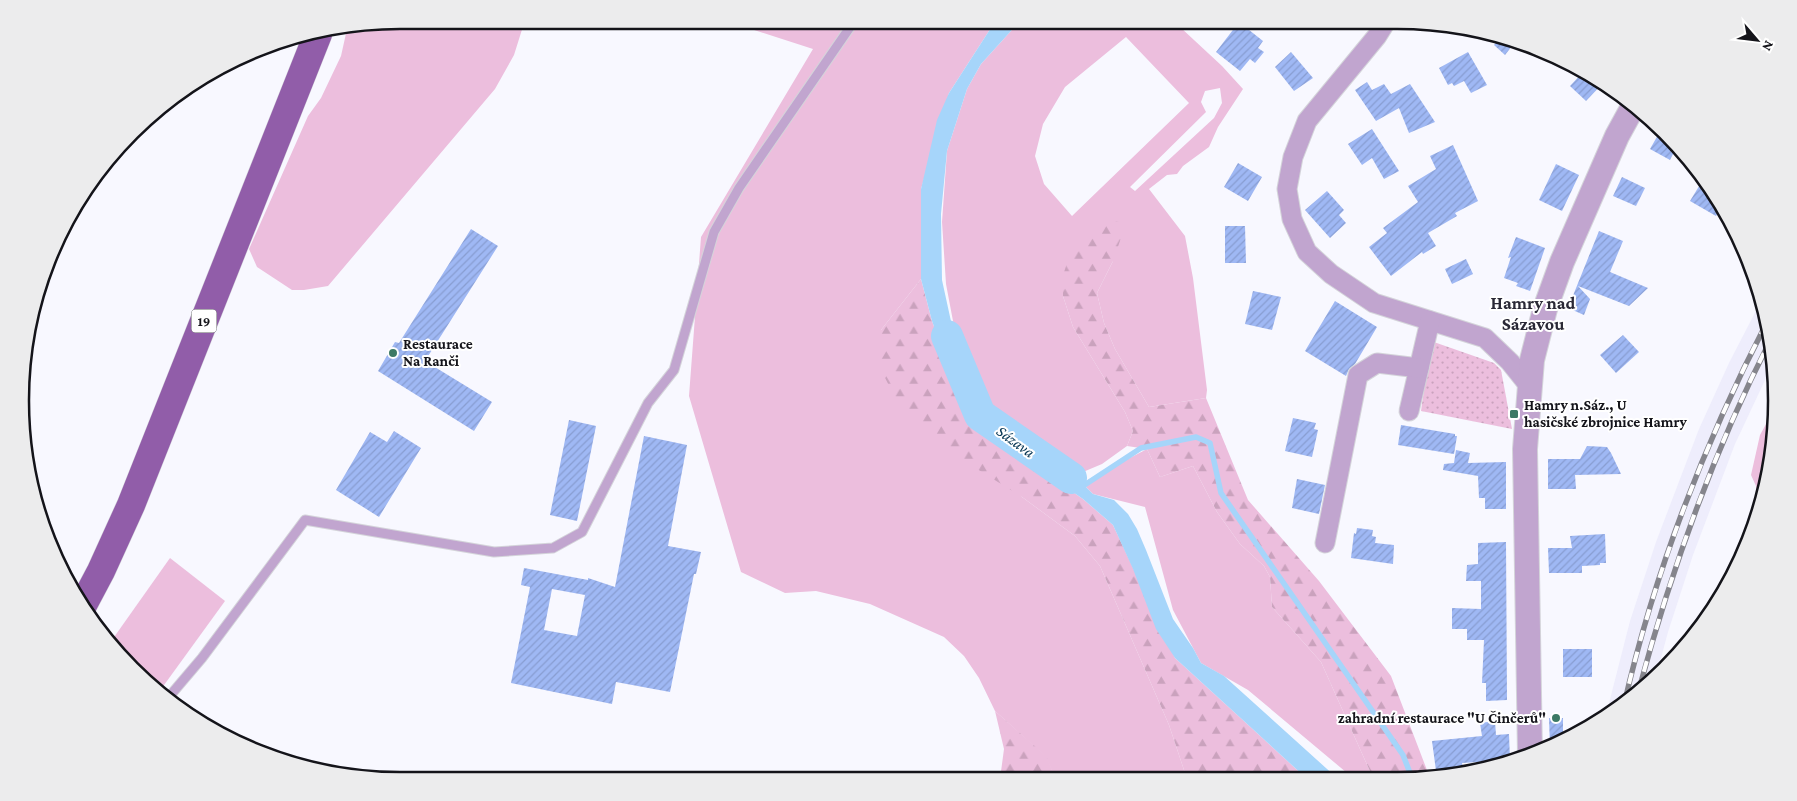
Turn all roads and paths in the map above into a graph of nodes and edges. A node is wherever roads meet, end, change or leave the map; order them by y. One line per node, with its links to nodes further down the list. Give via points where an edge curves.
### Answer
1 (849, 29): 11 (lane, via 739,188 714,232 674,370 648,402 582,532 553,548 494,552 305,520)
2 (1381, 29): 5 (street, via 1308,121 1293,157 1286,188 1292,219 1308,252 1332,274 1374,303)
3 (316, 38): 10 (main road, 19, via 131,505)
4 (1630, 112): 7 (street, via 1562,262 1545,308 1532,360)
5 (1430, 321): 6 (street); 7 (street, via 1485,338)
6 (1419, 368): 8 (street); 9 (street, via 1377,363 1358,375)
7 (1530, 387): 12 (street, via 1525,449)
8 (1409, 411)
9 (1325, 543)
10 (86, 599)
11 (172, 693)
12 (1530, 748)

